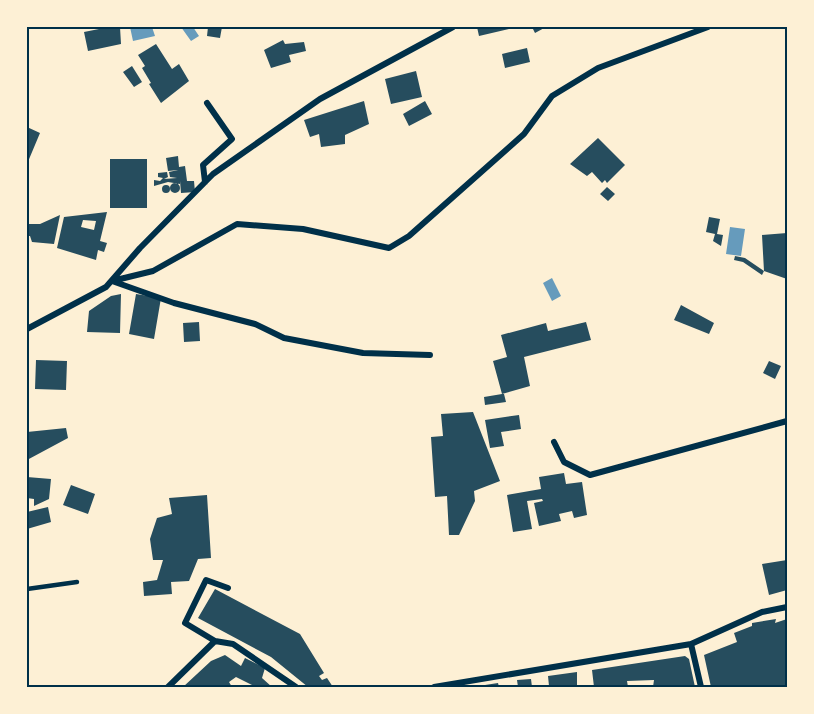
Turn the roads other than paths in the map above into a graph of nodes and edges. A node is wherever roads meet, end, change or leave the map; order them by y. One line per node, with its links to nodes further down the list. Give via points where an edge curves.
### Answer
1 (453, 27): 4 (street, via 320,99)
2 (708, 27): 5 (street, via 598,68 552,96 524,134 408,236 389,248 303,229 237,224 153,271)
3 (207, 103): 4 (street, via 232,139 203,165)
4 (205, 182): 5 (street)
5 (112, 281): 6 (street); 7 (street, via 174,303 255,324 284,338 363,353)
6 (27, 329)
7 (430, 355)
8 (787, 421): 9 (street, via 590,475 564,462)
9 (554, 442)
10 (77, 582): 12 (lane)
11 (228, 588): 14 (street, via 206,580 185,623)
12 (27, 589)
13 (787, 607): 15 (street, via 762,612)
14 (215, 641): 16 (street); 17 (street, via 233,644)
15 (691, 644): 18 (street); 19 (street)
16 (168, 687)
17 (296, 687)
18 (434, 687)
19 (701, 687)

